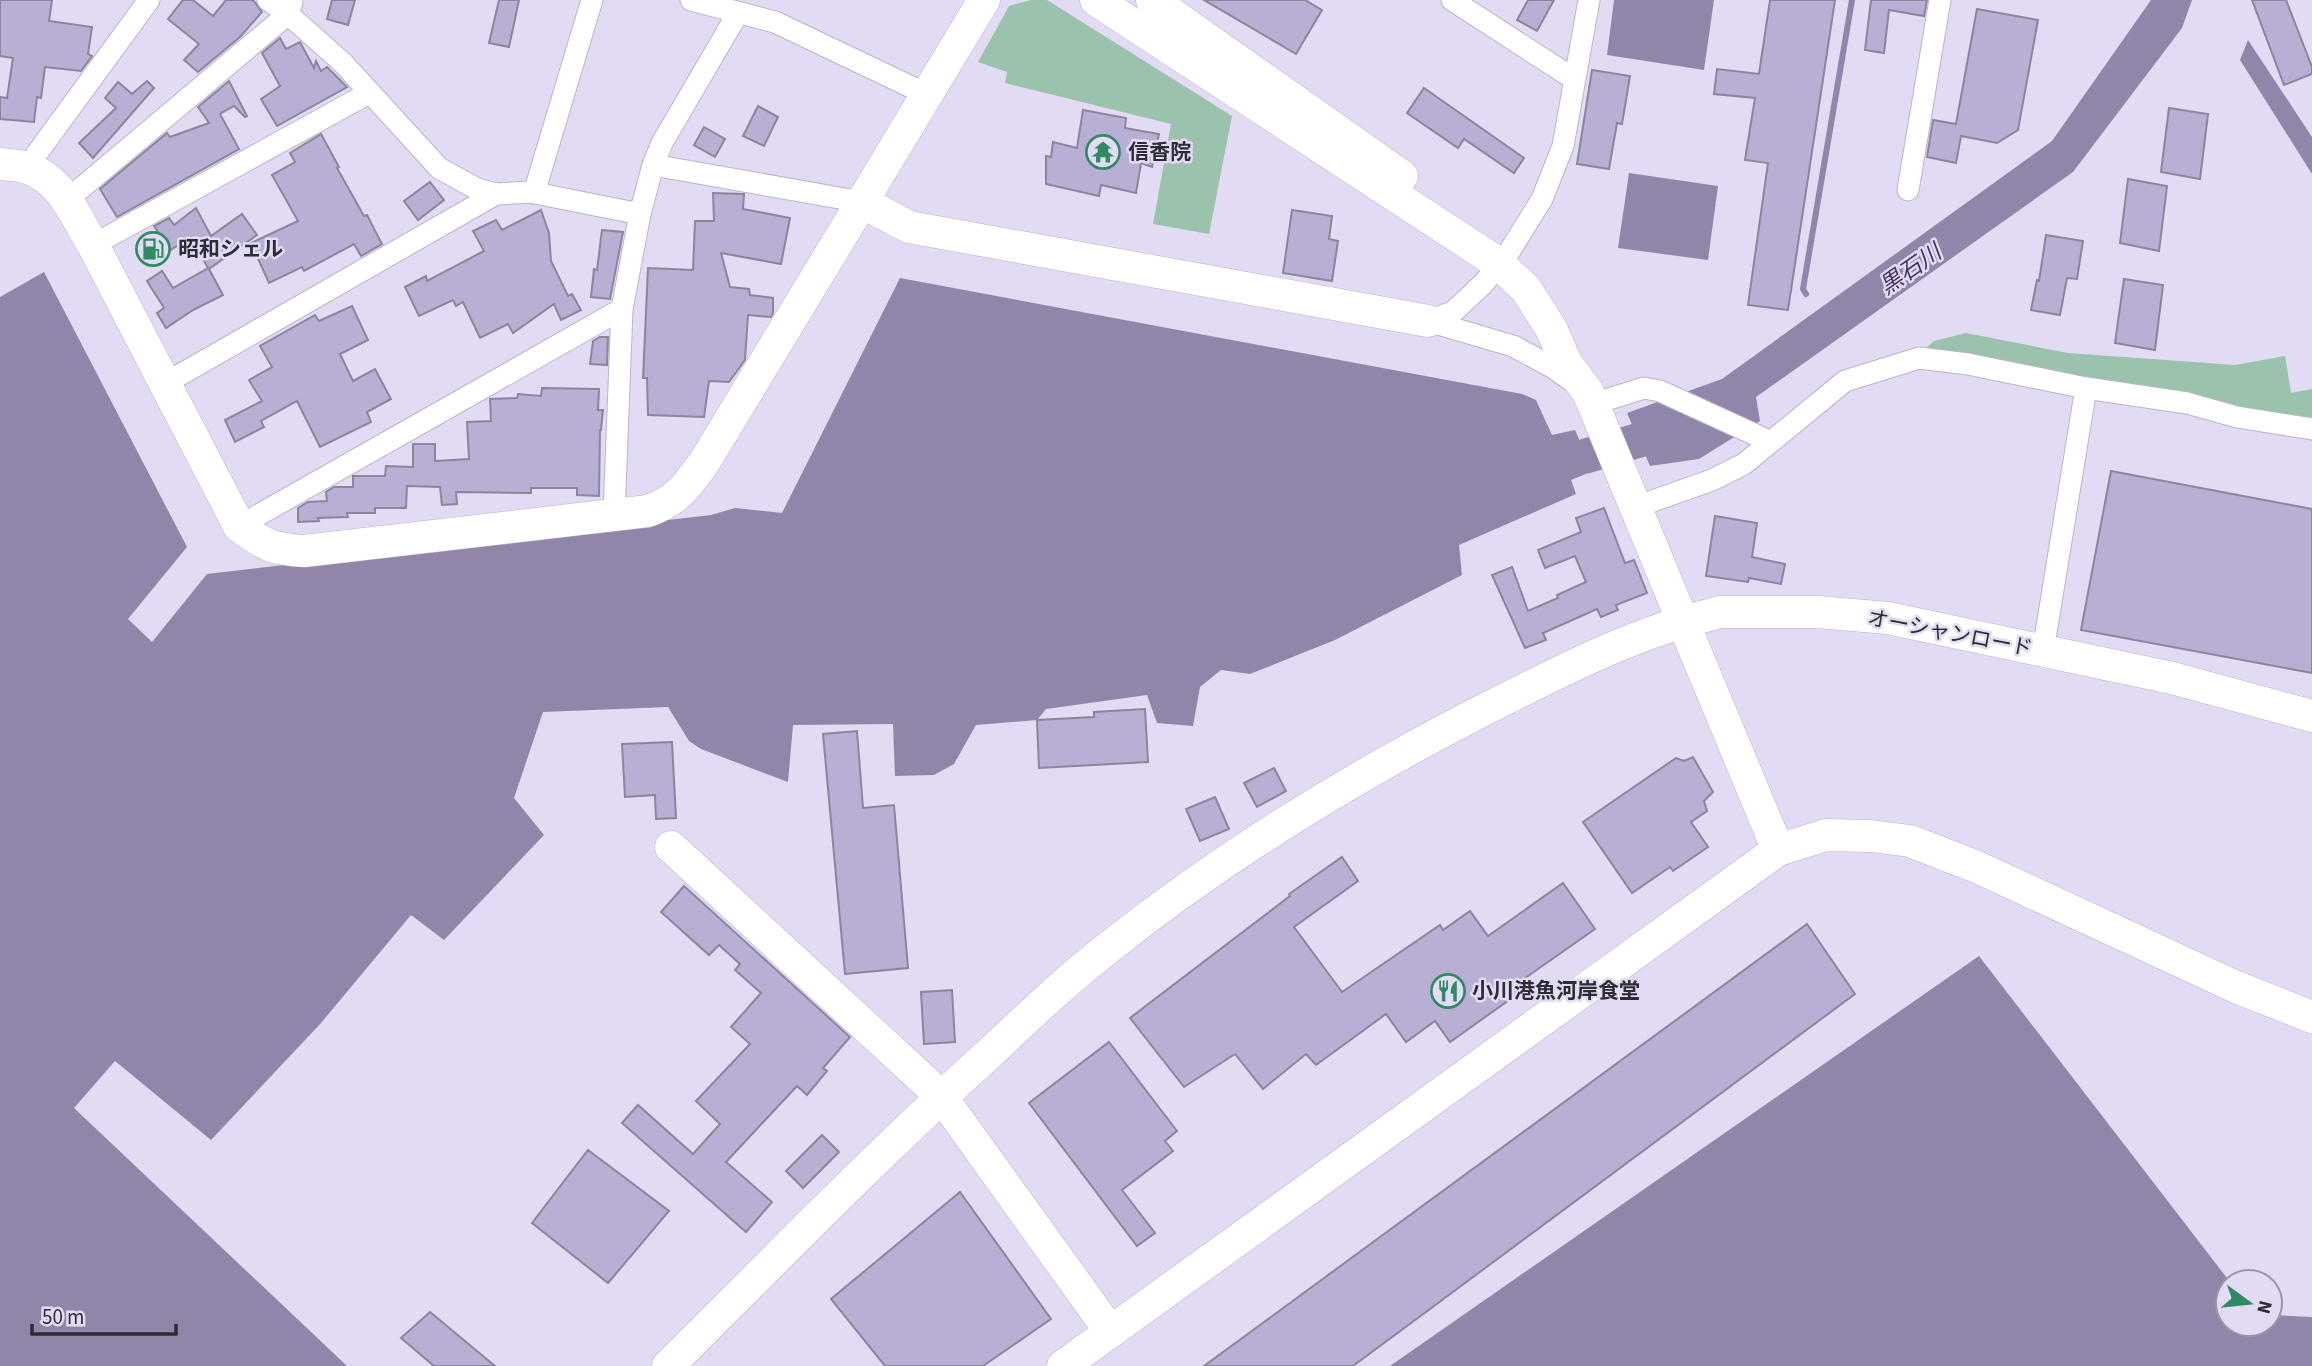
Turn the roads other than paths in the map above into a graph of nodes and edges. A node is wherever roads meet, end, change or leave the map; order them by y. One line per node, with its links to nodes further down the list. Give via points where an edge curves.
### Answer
1 (149, 0): 17 (street)
2 (268, 0): 11 (street)
3 (592, 0): 19 (street)
4 (691, 0): 12 (street)
5 (984, 0): 15 (street)
6 (1096, 0): 25 (street)
7 (1452, 0): 13 (street)
8 (1589, 0): 13 (street)
9 (1940, 0): 18 (street)
10 (1157, 1): 25 (street)
11 (290, 7): 14 (street); 21 (street)
12 (738, 13): 15 (street, via 775,22); 16 (street)
13 (1574, 79): 25 (street, via 1563,146 1542,199)
14 (369, 93): 20 (street, via 439,168); 24 (street)
15 (926, 94): 22 (street)
16 (653, 165): 22 (street); 23 (street)
17 (13, 166): 21 (street, via 50,179)
18 (1908, 190)
19 (534, 192): 20 (street); 23 (street)
20 (496, 194): 28 (street)
21 (67, 200): 24 (street)
22 (862, 202): 27 (street, via 909,227); 34 (street, via 686,488 665,505)
23 (640, 214): 26 (street)
24 (93, 245): 28 (street)
25 (1503, 258): 27 (street, via 1453,312); 30 (street, via 1533,274 1553,302 1581,352)
26 (622, 309): 34 (street); 35 (street)
27 (1428, 321): 30 (street, via 1513,346 1552,367)
28 (164, 384): 35 (street)
29 (2086, 388): 31 (street); 32 (street, via 1919,358 1844,381); 37 (street)
30 (1593, 404): 32 (street, via 1644,388 1660,391); 33 (street)
31 (2312, 429)
32 (1771, 442): 33 (street, via 1744,464 1712,480)
33 (1636, 508): 36 (street)
34 (614, 516): 35 (street, via 304,551 276,549)
35 (239, 526)
36 (1684, 622): 37 (street, オーシャンロード, via 1720,612 1818,612 1888,618); 42 (street); 44 (street, オーシャンロード, via 1643,634 1436,735 1235,854 1107,949)
37 (2043, 651): 38 (street, オーシャンロード)
38 (2172, 678): 39 (street, オーシャンロード, via 2197,677); 40 (street, オーシャンロード)
39 (2312, 699)
40 (2312, 716)
41 (671, 847): 44 (street)
42 (1778, 850): 43 (street, via 1826,835 1910,841); 45 (street)
43 (2312, 1017)
44 (941, 1096): 45 (street); 46 (street, オーシャンロード)
45 (1111, 1331): 47 (street)
46 (668, 1366)
47 (1063, 1366)

